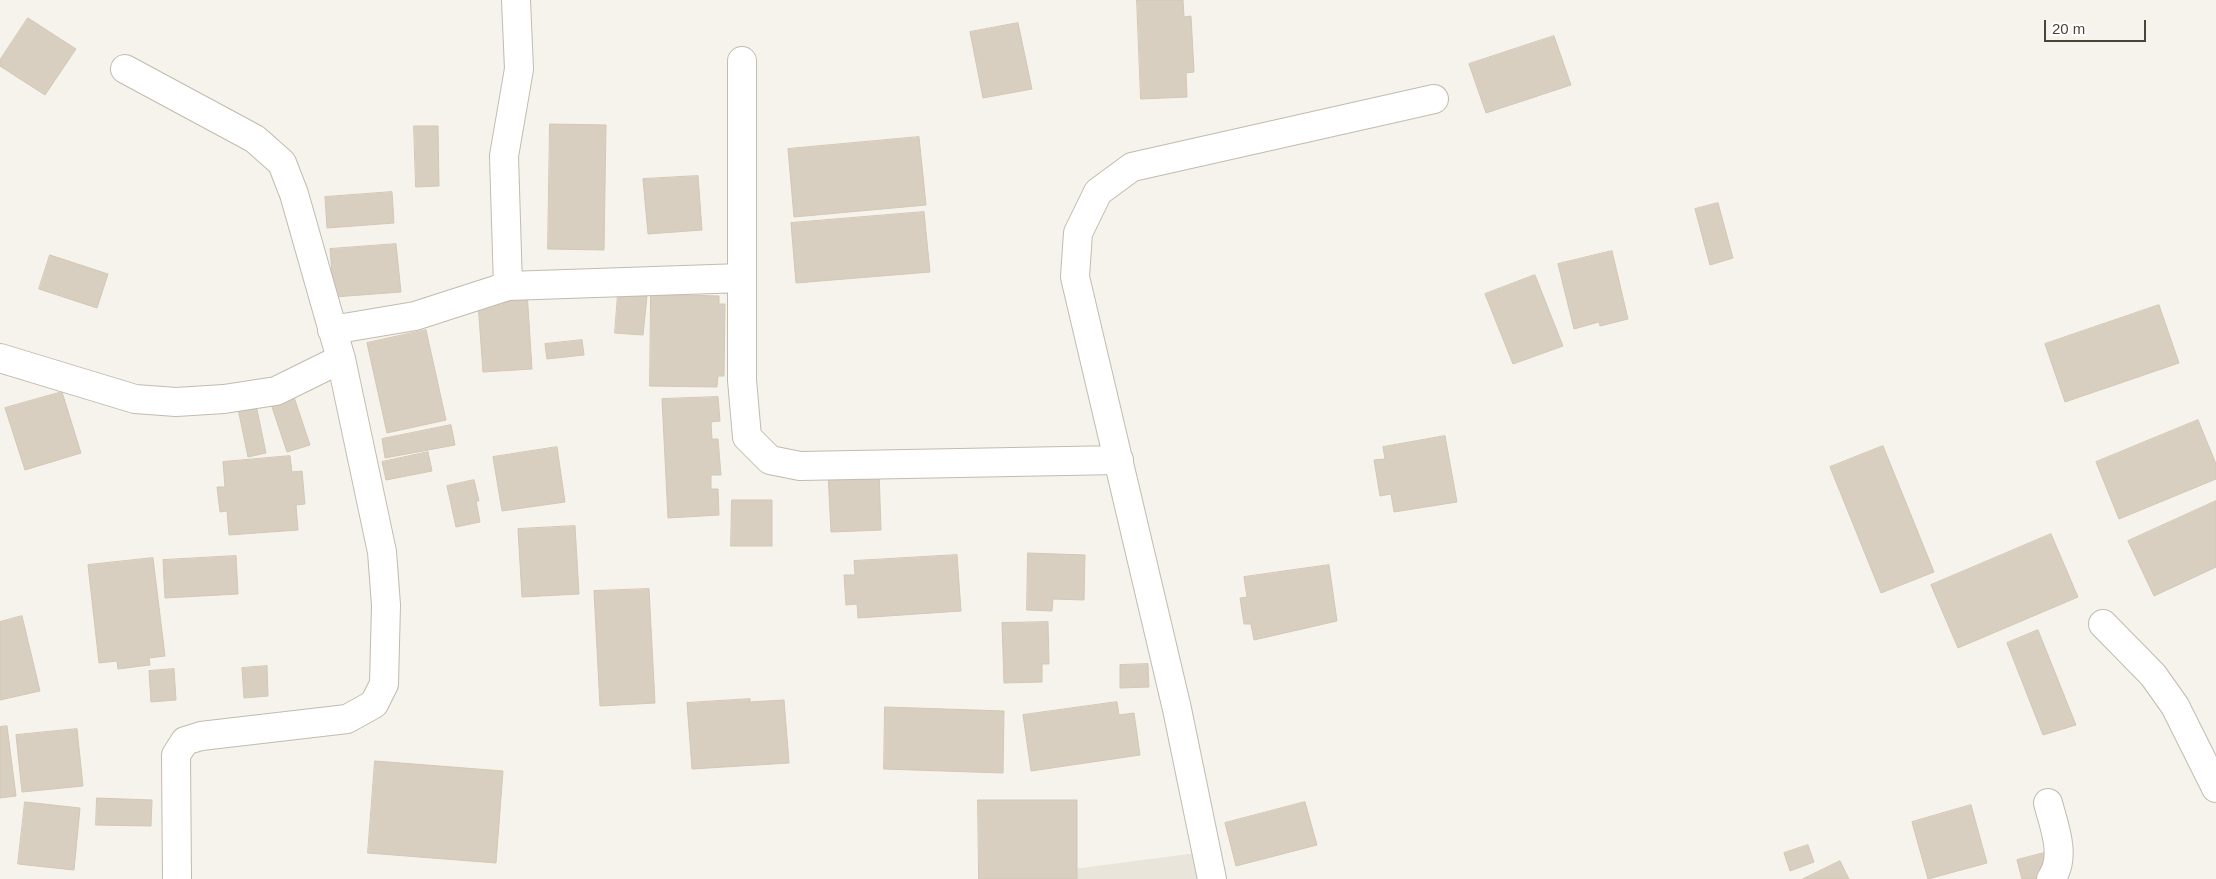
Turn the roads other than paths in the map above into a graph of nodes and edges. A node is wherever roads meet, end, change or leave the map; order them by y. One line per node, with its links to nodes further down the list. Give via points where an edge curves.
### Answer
1 (516, 0): 6 (street, via 519,69 504,156)
2 (742, 61): 5 (street)
3 (125, 68): 7 (street, via 255,139 282,163 294,194)
4 (1434, 99): 10 (street, via 1132,167 1098,192 1078,233 1075,276)
5 (742, 278): 6 (street); 10 (street, via 742,380 748,437 770,460 800,466)
6 (508, 286): 7 (street, via 415,316)
7 (332, 330): 9 (street)
8 (0, 358): 9 (street, via 135,400 176,402 276,391)
9 (341, 359): 14 (street, via 382,552 386,605 384,684 374,704 347,719 185,740 176,755)
10 (1119, 460): 15 (street)
11 (2103, 624): 12 (street, via 2153,675 2175,706)
12 (2216, 788)
13 (2048, 803): 16 (street, via 2059,853)
14 (177, 879)
15 (1212, 879)
16 (2051, 879)

